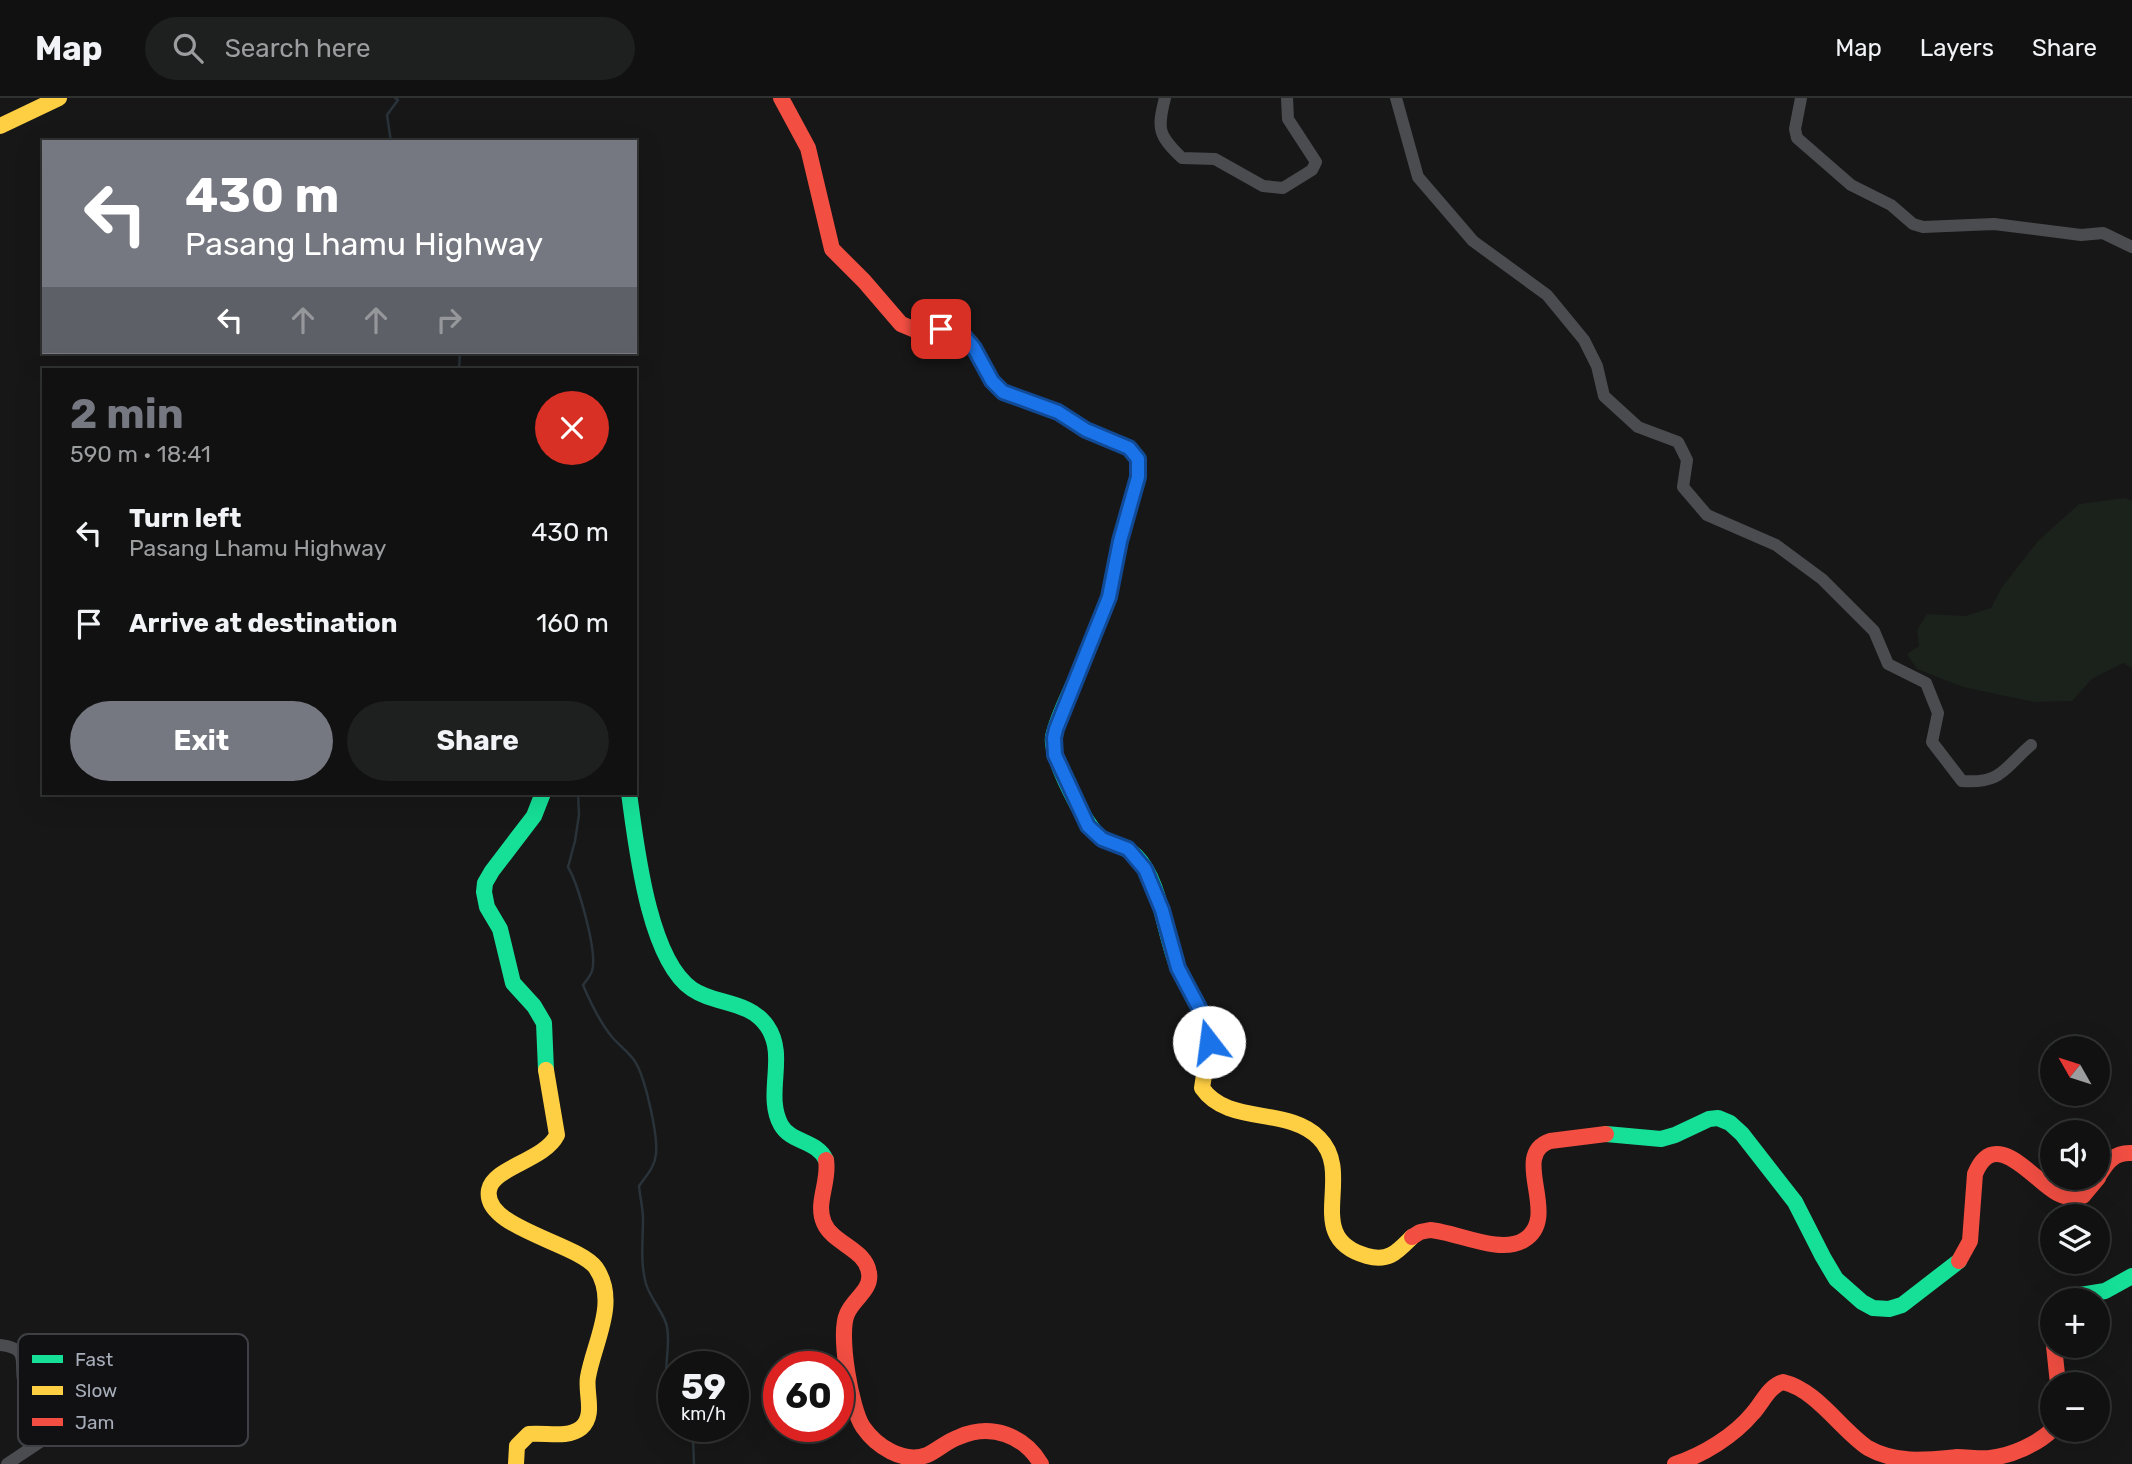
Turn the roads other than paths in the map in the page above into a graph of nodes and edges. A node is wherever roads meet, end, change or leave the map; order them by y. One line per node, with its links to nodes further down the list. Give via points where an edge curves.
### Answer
1 (59, 98): 7 (main road)
2 (781, 98): 14 (main road, via 808,148 832,249 901,324 959,332 1003,392 1058,412 1136,455 1138,477 1109,597 1056,729 1055,755 1088,826 1102,839 1128,849 1145,869 1178,968 1208,1027 1204,1094 1228,1107 1296,1123 1317,1135 1333,1163 1333,1232 1342,1245 1379,1260 1393,1257 1428,1230 1516,1244 1538,1225 1534,1170 1537,1151 1546,1142 1607,1134 1660,1139 1719,1118 1734,1126 1793,1199 1836,1280 1867,1306 1890,1310 1910,1301 1966,1252 1974,1175 1986,1157 2014,1160)
3 (1165, 98): 4 (street, via 1158,125 1168,145 1182,158 1215,159 1263,186 1283,188 1312,170 1316,162 1289,119)
4 (1287, 98)
5 (1396, 98): 9 (street, via 1418,177 1473,241 1547,295 1584,340 1604,396 1638,427 1678,442 1688,460 1683,487 1707,515 1776,545 1822,579 1874,631 1888,664 1926,683 1938,713 1932,742 1962,780 1979,782 1999,776)
6 (1801, 98): 8 (street, via 1797,138 1851,184 1891,205 1913,225 2000,224 2081,235 2102,233)
7 (0, 126)
8 (2132, 247)
9 (2031, 745)
10 (543, 795): 24 (main road, via 529,823 485,883 484,892 500,929 513,983 544,1023 556,1135 547,1151 494,1178 488,1192 494,1208 516,1225 584,1255 598,1271 607,1312 587,1379 588,1418 583,1426 566,1434 529,1434 517,1446)
11 (628, 795): 25 (main road, via 644,889 666,956 690,989 746,1009 767,1024 777,1044 775,1107 779,1122 823,1154 825,1185 820,1209 824,1224 868,1268 869,1284 847,1314 843,1335 859,1423 885,1448 908,1458 919,1458 960,1436 996,1431 1028,1445)
12 (2132, 1153): 13 (main road)
13 (2110, 1158)
14 (2040, 1180)
15 (2054, 1190): 16 (main road, via 2068,1198 2083,1196)
16 (2088, 1190)
17 (2132, 1276): 18 (main road)
18 (2110, 1288)
19 (0, 1345): 20 (street)
20 (18, 1352)
21 (2040, 1439): 26 (main road, via 1991,1458 1896,1459 1852,1436 1801,1388 1780,1382 1732,1432)
22 (33, 1446): 23 (street)
23 (7, 1464)
24 (516, 1464)
25 (1041, 1464)
26 (1675, 1464)

